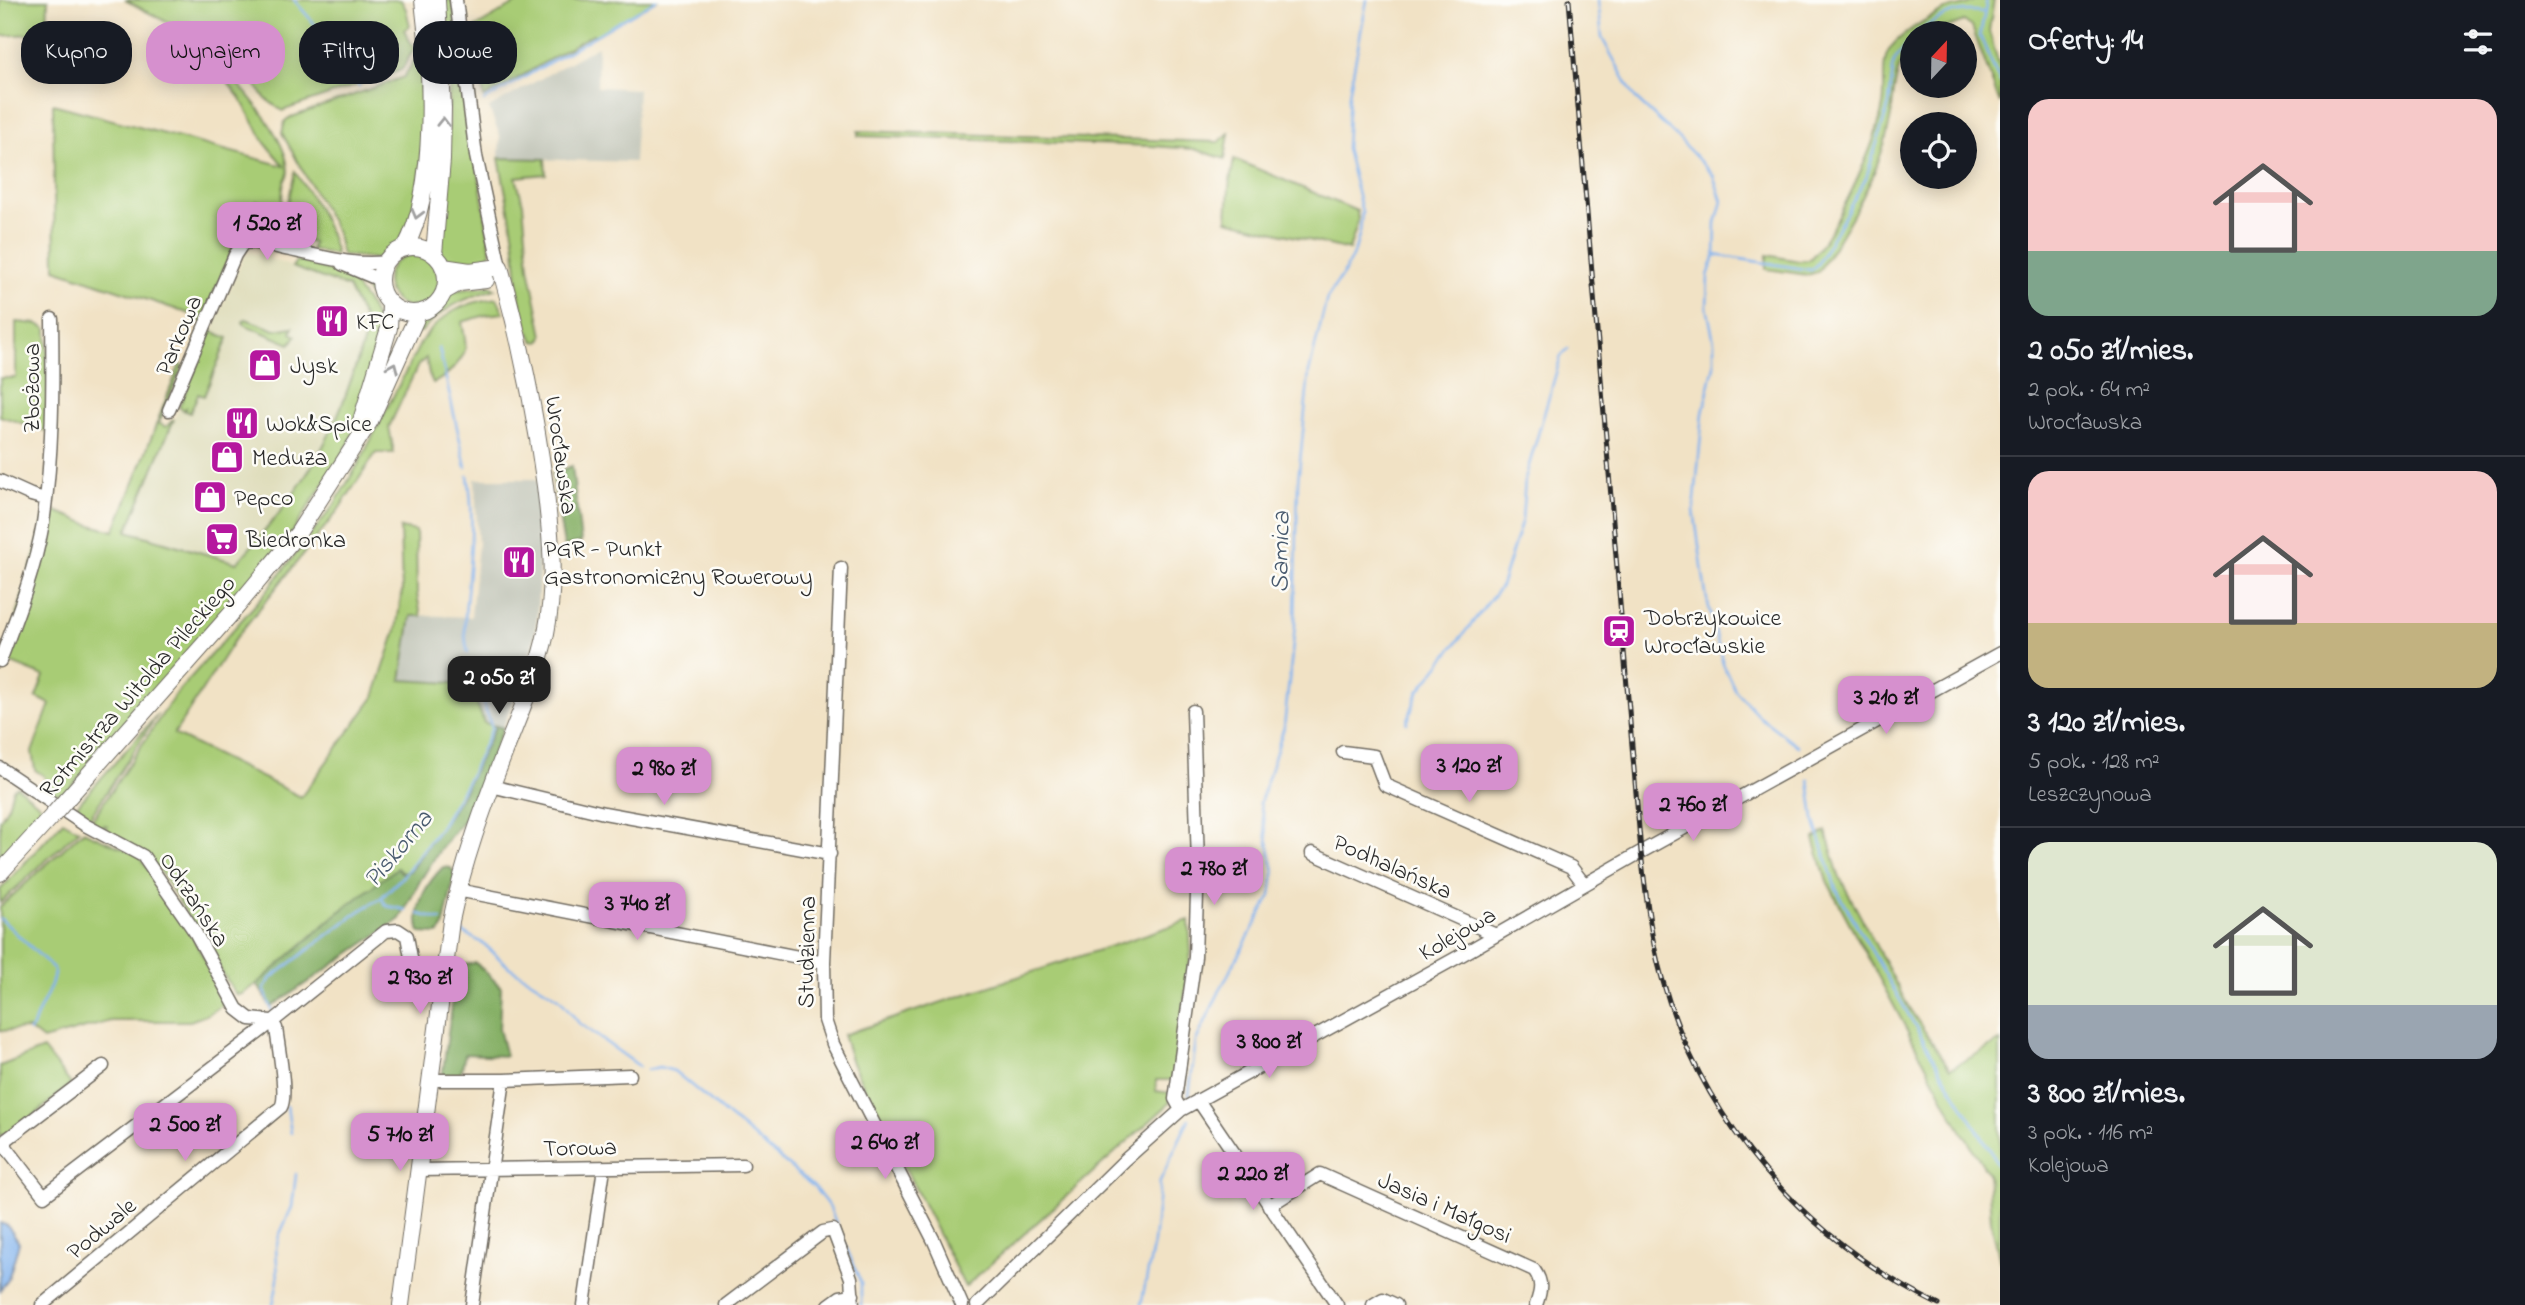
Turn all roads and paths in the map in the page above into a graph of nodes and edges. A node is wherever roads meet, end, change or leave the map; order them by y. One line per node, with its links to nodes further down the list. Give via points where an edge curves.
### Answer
1 (423, 0): 4 (main road, one-way to 4, via 429,79 427,153 421,198)
2 (438, 0): 6 (main road, one-way to 2, via 443,108)
3 (456, 0): 8 (street, Wrocławska, via 477,156)
4 (405, 248): 6 (main road, via 420,248); 7 (main road)
5 (329, 258): 7 (street); 9 (street); 14 (street, Parkowa, via 243,243)
6 (438, 261): 8 (main road, via 470,271); 10 (main road, via 446,279)
7 (386, 262): 9 (main road)
8 (501, 273): 10 (main road); 24 (main road, Wrocławska, via 523,351 536,424 552,595 539,657)
9 (380, 280): 11 (main road)
10 (444, 291): 12 (main road, via 434,306)
11 (390, 305): 12 (main road); 15 (main road, Rotmistrza Witolda Pileckiego, via 389,326)
12 (418, 313): 15 (main road, Rotmistrza Witolda Pileckiego, one-way to 12, via 370,421)
13 (52, 319): 17 (street, Zbożowa, via 52,429)
14 (169, 410)
15 (349, 455): 27 (main road, Rotmistrza Witolda Pileckiego, bridge, via 282,555)
16 (0, 481): 17 (street)
17 (45, 499): 20 (street, Zbożowa, via 31,574)
18 (841, 568): 26 (street, Studzienna)
19 (2000, 653): 28 (street, Kolejowa)
20 (0, 661)
21 (1193, 711): 39 (street, via 1198,863 1195,957 1175,1098)
22 (1343, 752): 28 (street, via 1374,756 1385,785 1571,867)
23 (0, 768): 33 (street, Odrzańska, via 85,825 143,856 195,932 232,1002 244,1016)
24 (491, 786): 26 (street, via 604,813); 29 (main road, Wrocławska)
25 (1312, 853): 30 (street, Podhalańska)
26 (830, 854): 31 (street, Studzienna)
27 (0, 873)
28 (1584, 884): 30 (street, Kolejowa)
29 (457, 890): 31 (street); 32 (main road, Wrocławska)
30 (1496, 935): 38 (street, Kolejowa)
31 (824, 962): 52 (street, Studzienna, via 825,1020 833,1044)
32 (442, 991): 33 (street, via 417,990 403,932 386,931); 36 (main road, Wrocławska)
33 (271, 1021): 34 (street, via 44,1196 6,1147 6,1140); 46 (street, Podwale, via 276,1028 285,1098 281,1107)
34 (103, 1066)
35 (630, 1075): 37 (street)
36 (430, 1080): 37 (street); 42 (main road, Wrocławska)
37 (504, 1080): 43 (street)
38 (1198, 1100): 39 (street, Kolejowa); 44 (street)
39 (1181, 1110): 53 (street, Kolejowa)
40 (743, 1166): 41 (street, Torowa)
41 (604, 1168): 43 (street, Torowa); 49 (street)
42 (419, 1170): 43 (street, Torowa); 47 (main road, Wrocławska)
43 (491, 1170): 48 (street)
44 (1269, 1206): 54 (street); 57 (street, Jasia i Małgosi, via 1320,1174 1534,1270 1541,1290)
45 (853, 1300): 50 (street, via 851,1278 832,1230 823,1232); 51 (street, via 840,1297)
46 (43, 1305)
47 (401, 1305)
48 (472, 1305)
49 (584, 1305)
50 (726, 1305)
51 (829, 1305)
52 (962, 1305)
53 (977, 1305)
54 (1337, 1305)
55 (1373, 1305): 56 (street, via 1383,1299)
56 (1396, 1305)
57 (1536, 1305)

